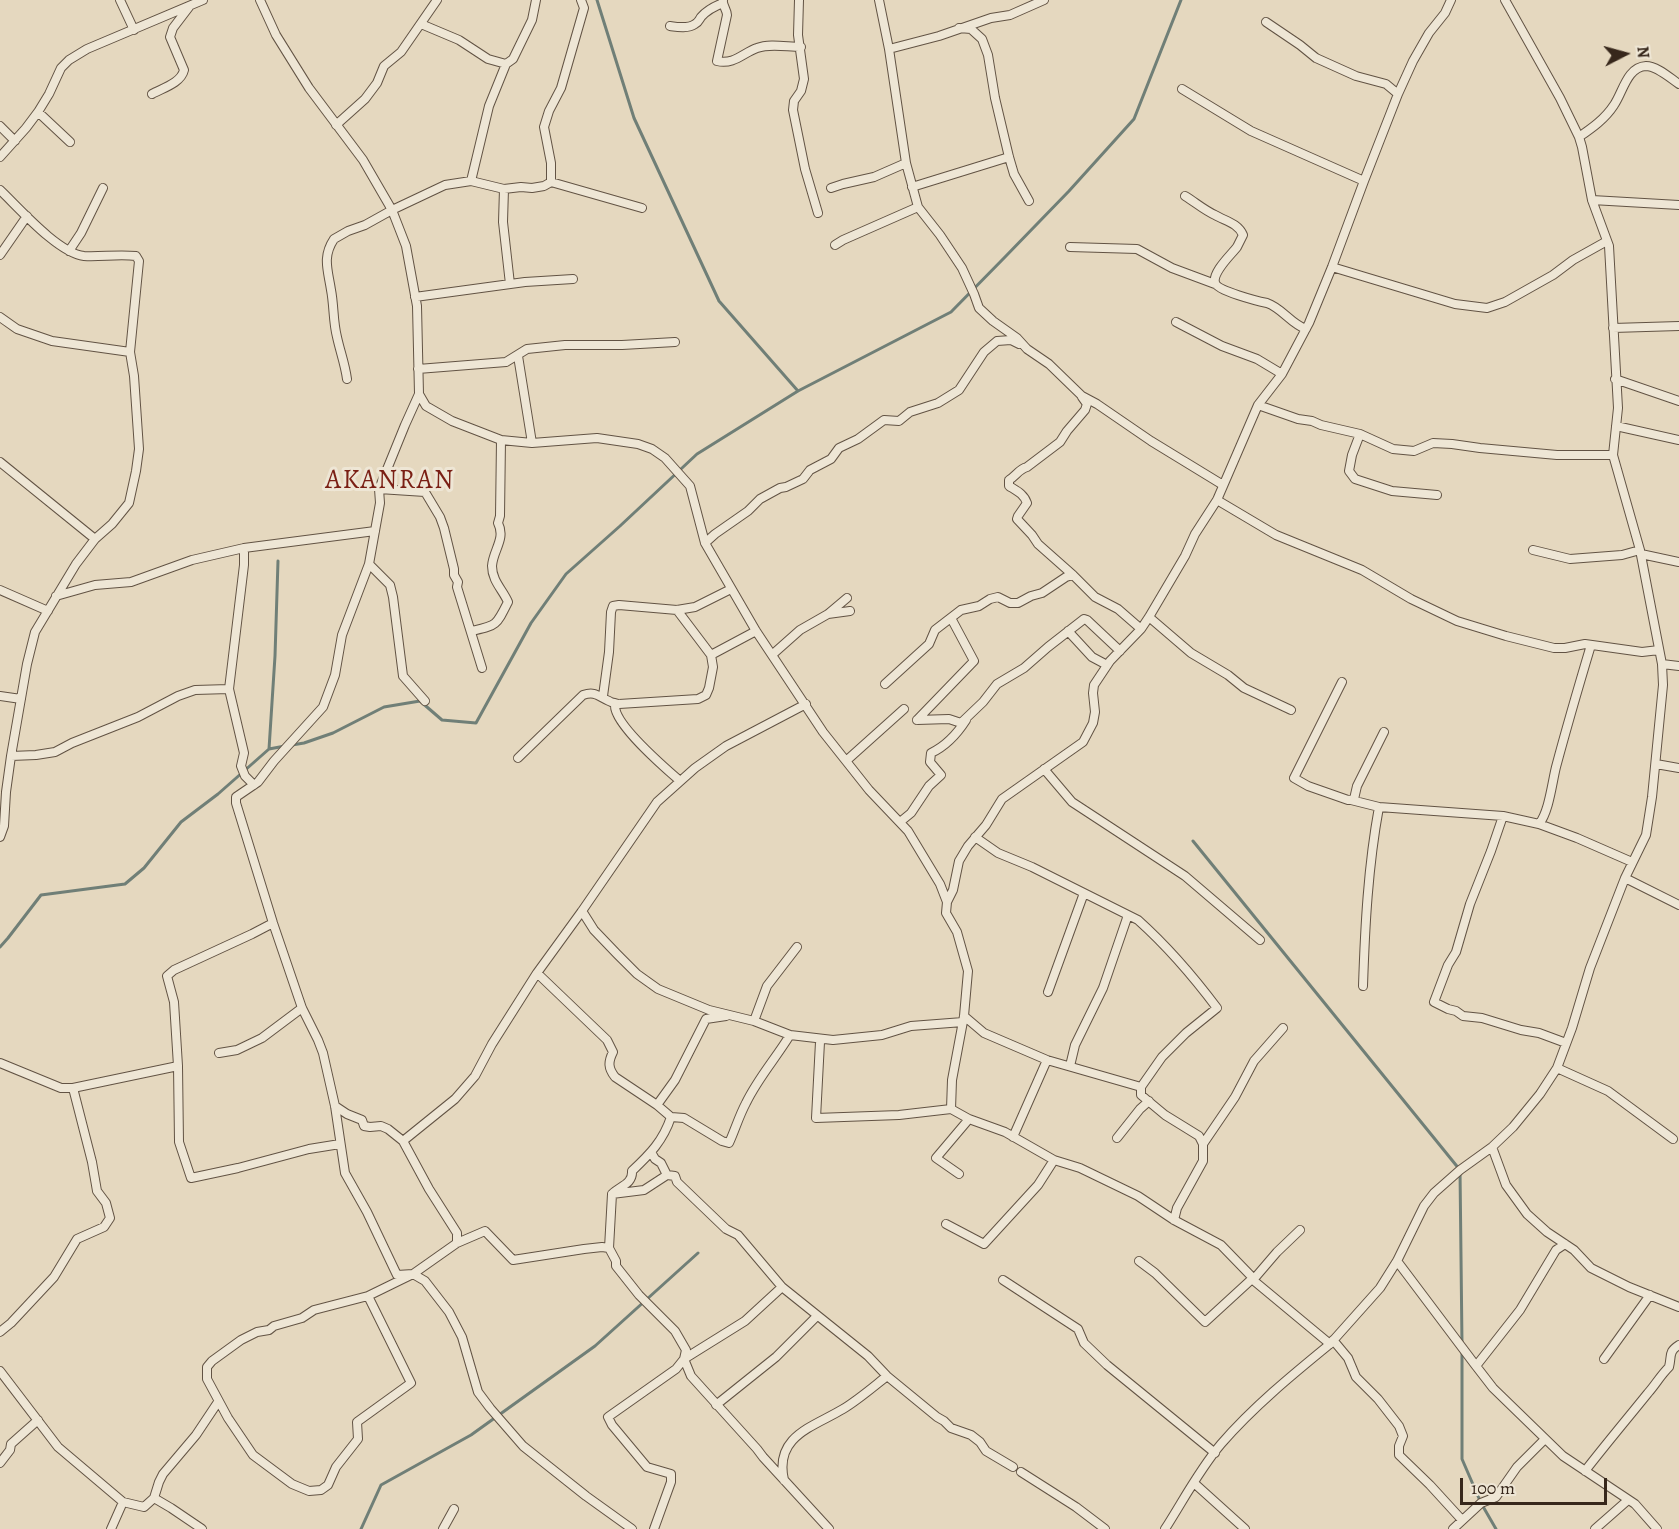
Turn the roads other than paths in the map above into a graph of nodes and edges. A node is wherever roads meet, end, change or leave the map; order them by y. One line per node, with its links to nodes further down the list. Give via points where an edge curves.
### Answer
1 (120, 0): 20 (street)
2 (203, 0): 13 (street)
3 (260, 0): 29 (street, via 276,35)
4 (436, 0): 16 (street)
5 (536, 0): 23 (street, via 532,20 513,59)
6 (582, 0): 39 (street, via 584,8 561,87 544,127)
7 (799, 0): 21 (street)
8 (879, 0): 22 (street)
9 (1044, 0): 19 (street, via 1010,15)
10 (1451, 0): 27 (street, via 1413,61)
11 (1505, 0): 31 (street)
12 (723, 2): 17 (street, via 703,14 693,26); 21 (street, via 727,15 717,61 742,58 766,46)
13 (191, 4): 14 (street); 18 (street)
14 (162, 18): 18 (street); 20 (street)
15 (1266, 22): 27 (street, via 1316,58 1386,84)
16 (421, 24): 23 (street, via 459,40 488,59); 29 (street, via 401,52 384,66 365,99)
17 (669, 26)
18 (173, 28): 26 (street, via 170,37 183,74)
19 (958, 28): 22 (street); 35 (street, via 971,29 982,39)
20 (134, 30): 28 (street, via 69,60)
21 (801, 47): 52 (street, via 804,79 793,110)
22 (889, 49): 36 (street)
23 (506, 64): 37 (street, via 489,106)
24 (1679, 84): 31 (street, via 1657,69 1636,68 1614,105 1598,124)
25 (1182, 89): 38 (street, via 1251,131)
26 (152, 94)
27 (1398, 94): 38 (street)
28 (38, 112): 32 (street); 33 (street)
29 (336, 125): 51 (street, via 363,160)
30 (0, 126): 32 (street)
31 (1579, 137): 46 (street)
32 (15, 141): 34 (street)
33 (70, 142)
34 (0, 157)
35 (1009, 157): 40 (street); 47 (street)
36 (906, 163): 40 (street); 42 (street, via 860,182)
37 (471, 181): 43 (street); 51 (street, via 445,185)
38 (1364, 181): 59 (street)
39 (551, 182): 43 (street, via 531,189); 50 (street)
40 (912, 187): 49 (street)
41 (103, 188): 57 (street)
42 (831, 188)
43 (504, 189): 61 (street, via 503,222)
44 (0, 190): 53 (street)
45 (1185, 196): 62 (street, via 1234,224 1243,235 1221,266)
46 (1592, 200): 48 (street); 54 (street)
47 (1029, 201)
48 (1679, 205)
49 (918, 207): 55 (street); 70 (street, via 962,268 978,308)
50 (642, 208)
51 (392, 210): 63 (street, via 406,246); 76 (street, via 334,239 328,249 336,337)
52 (818, 213)
53 (27, 216): 57 (street); 58 (street)
54 (1607, 241): 59 (street, via 1505,302 1487,308 1455,304); 67 (street)
55 (836, 245)
56 (1070, 247): 62 (street, via 1137,249 1172,268)
57 (69, 251): 71 (street, via 83,256 136,256 139,261)
58 (0, 255)
59 (1332, 267): 68 (street)
60 (573, 279): 61 (street)
61 (510, 284): 63 (street)
62 (1215, 284): 68 (street, via 1274,305)
63 (416, 297): 73 (street)
64 (0, 317): 71 (street, via 17,330 52,341)
65 (1176, 322): 74 (street)
66 (1679, 326): 67 (street)
67 (1613, 328): 75 (street)
68 (1306, 329): 74 (street)
69 (675, 342): 72 (street, via 565,345 527,350)
70 (1027, 349): 78 (street); 94 (street, via 1011,340 997,341 984,352 959,390 899,421 884,420 839,448 831,459 810,470 803,479 760,499)
71 (130, 352): 93 (street, via 139,449 136,471 129,503)
72 (518, 356): 73 (street, via 506,362); 85 (street)
73 (418, 369): 77 (street)
74 (1282, 374): 80 (street)
75 (1615, 378): 79 (street); 81 (street)
76 (347, 379)
77 (419, 394): 83 (street, via 426,406 452,421); 89 (street)
78 (1082, 396): 88 (street); 100 (street, via 1087,404 1085,410 1060,442 1022,468 1008,483 1027,500 1017,519 1038,544)
79 (1679, 401)
80 (1258, 405): 82 (street); 88 (street)
81 (1616, 426): 84 (street); 86 (street)
82 (1360, 434): 86 (street, via 1393,449 1414,451 1433,443 1557,455); 90 (street, via 1349,471 1355,479 1392,491)
83 (501, 440): 85 (street); 112 (street, via 501,539 492,566 496,583 508,602 494,626)
84 (1679, 440)
85 (532, 443): 94 (street, via 597,438 652,449 690,486)
86 (1613, 455): 97 (street)
87 (0, 462): 93 (street)
88 (1223, 485): 91 (street)
89 (380, 489): 92 (street); 112 (street, via 424,492 444,528)
90 (1437, 495)
91 (1217, 500): 109 (street); 115 (street, via 1276,535 1362,570 1457,621 1554,648)
92 (375, 531): 95 (street); 99 (street)
93 (95, 539): 103 (street)
94 (705, 543): 101 (street)
95 (244, 548): 103 (street, via 192,560 131,582 94,585); 126 (street)
96 (1533, 550): 97 (street, via 1570,559)
97 (1641, 552): 98 (street); 117 (street)
98 (1679, 562)
99 (369, 564): 130 (street, via 390,585 403,676); 145 (street, via 342,635 336,675 323,707)
100 (1073, 574): 110 (street, via 1018,603 990,598); 111 (street, via 1095,597 1118,609)
101 (731, 589): 105 (street, via 695,608); 113 (street)
102 (0, 590): 106 (street)
103 (57, 596): 106 (street)
104 (847, 598): 108 (street)
105 (677, 610): 119 (street); 128 (street, via 613,606)
106 (48, 611): 129 (street, via 35,632)
107 (850, 611): 108 (street)
108 (828, 614): 118 (street, via 800,630)
109 (1149, 616): 111 (street); 134 (street, via 1191,653 1244,687)
110 (951, 618): 125 (street); 135 (street, via 974,661 917,720 949,719 961,723)
111 (1141, 629): 116 (street)
112 (472, 631): 123 (street)
113 (756, 631): 118 (street); 119 (street)
114 (1068, 631): 116 (street, via 1088,620); 121 (street, via 1092,657); 135 (street, via 1024,668 997,684)
115 (1591, 645): 117 (street); 150 (street)
116 (1120, 651): 121 (street)
117 (1659, 651): 120 (street)
118 (773, 654): 132 (street)
119 (711, 655): 131 (street, via 713,667 706,695 698,699)
120 (1662, 664): 122 (street); 140 (street)
121 (1107, 665): 143 (street, via 1094,685 1093,723 1083,742)
122 (1679, 666)
123 (482, 668)
124 (1342, 682): 146 (street, via 1294,778)
125 (885, 684)
126 (229, 689): 137 (street, via 195,690 178,696 55,752); 145 (street, via 244,753 241,766)
127 (0, 696): 129 (street)
128 (603, 696): 131 (street); 138 (street, via 592,692 584,695)
129 (21, 699): 137 (street)
130 (425, 701)
131 (620, 704): 144 (street, via 615,706 615,713 655,760)
132 (806, 704): 139 (street); 144 (street, via 726,746)
133 (904, 709): 139 (street)
134 (1290, 710)
135 (969, 714): 149 (street, via 956,735 931,753 930,762 941,775)
136 (1384, 732): 146 (street)
137 (11, 756): 142 (street)
138 (518, 758)
139 (846, 761): 149 (street)
140 (1656, 764): 141 (street); 153 (street, via 1646,835)
141 (1679, 768)
142 (4, 769): 151 (street, via 4,826)
143 (1044, 769): 152 (street, via 1002,799); 161 (street, via 1072,802 1185,876)
144 (680, 781): 158 (street, via 657,802)
145 (254, 785): 160 (street, via 236,797 236,802)
146 (1351, 800): 147 (street)
147 (1379, 807): 148 (street); 164 (street, via 1366,913)
148 (1503, 816): 150 (street); 173 (street, via 1456,952 1434,1002 1463,1016)
149 (900, 822): 156 (street, via 940,884)
150 (1539, 824): 153 (street)
151 (0, 837)
152 (975, 837): 155 (street, via 998,853); 156 (street, via 959,861 953,890)
153 (1632, 862): 154 (street)
154 (1625, 878): 157 (street); 173 (street)
155 (1084, 893): 159 (street); 165 (street)
156 (946, 902): 168 (street, via 946,912 957,932 968,971)
157 (1679, 905)
158 (582, 911): 163 (street); 167 (street, via 617,954 658,989)
159 (1128, 915): 178 (street); 180 (street, via 1152,933 1217,1008 1162,1057)
160 (273, 923): 166 (street); 177 (street, via 167,976 174,1002)
161 (1260, 940)
162 (797, 947): 169 (street, via 767,986)
163 (537, 973): 183 (street, via 607,1040 613,1052 610,1070 615,1077); 191 (street, via 475,1076 455,1099)
164 (1363, 986)
165 (1048, 992)
166 (302, 1008): 174 (street, via 262,1038 237,1050); 184 (street, via 318,1040)
167 (729, 1015): 169 (street); 183 (street, via 706,1019 675,1080)
168 (963, 1019): 171 (street, via 833,1040); 175 (street, via 984,1033); 185 (street)
169 (754, 1021): 171 (street)
170 (1283, 1028): 193 (street, via 1254,1060 1235,1098)
171 (790, 1035): 186 (street, via 746,1103 729,1143 684,1118)
172 (820, 1042): 185 (street, via 816,1118)
173 (1566, 1043): 179 (street)
174 (219, 1053)
175 (1047, 1060): 178 (street); 188 (street)
176 (0, 1063): 181 (street, via 61,1088)
177 (178, 1066): 181 (street); 192 (street, via 179,1142 191,1178)
178 (1070, 1066): 180 (street)
179 (1557, 1068): 190 (street, via 1608,1091); 194 (street, via 1513,1127)
180 (1141, 1087): 182 (street, via 1141,1095)
181 (73, 1088): 216 (street, via 97,1191 110,1218 104,1227 77,1239 54,1277)
182 (1149, 1101): 189 (street); 193 (street, via 1199,1136)
183 (657, 1105): 186 (street)
184 (335, 1106): 191 (street, via 362,1120 364,1126 381,1126); 192 (street)
185 (951, 1109): 187 (street)
186 (671, 1117): 195 (street, via 666,1132)
187 (969, 1119): 188 (street); 197 (street, via 936,1158)
188 (1013, 1137): 196 (street)
189 (1117, 1138)
190 (1673, 1139)
191 (402, 1141): 203 (street, via 457,1233)
192 (340, 1144): 208 (street, via 345,1173 397,1275)
193 (1203, 1144): 200 (street, via 1203,1161)
194 (1492, 1147): 204 (street, via 1506,1185 1527,1214); 207 (street, via 1434,1193)
195 (651, 1152): 198 (street); 199 (street, via 632,1171 630,1182)
196 (1054, 1160): 200 (street, via 1138,1196); 201 (street, via 1038,1185 984,1244)
197 (959, 1174)
198 (667, 1175): 199 (street, via 644,1190); 211 (street, via 675,1176 726,1229 738,1235)
199 (612, 1194): 205 (street)
200 (1174, 1220): 209 (street, via 1221,1245)
201 (946, 1224)
202 (1300, 1230): 209 (street)
203 (457, 1243): 205 (street, via 486,1231 513,1260 584,1248); 208 (street)
204 (1565, 1244): 212 (street, via 1591,1268); 221 (street, via 1556,1250 1520,1310)
205 (609, 1248): 219 (street, via 616,1266 639,1295 675,1331 686,1350)
206 (1139, 1261): 209 (street, via 1205,1322)
207 (1397, 1261): 217 (street, via 1380,1288); 221 (street)
208 (413, 1274): 213 (street); 243 (street, via 424,1281 449,1312 462,1337 478,1392 490,1408 523,1446)
209 (1253, 1279): 217 (street)
210 (1003, 1280): 228 (street, via 1078,1329 1084,1343 1107,1365)
211 (782, 1287): 215 (street); 219 (street, via 745,1321)
212 (1650, 1295): 214 (street); 220 (street)
213 (368, 1296): 225 (street, via 314,1310 302,1318 257,1332 212,1361 207,1367 207,1379); 225 (street, via 411,1383 357,1422 358,1439 321,1490 309,1491 292,1484 253,1455)
214 (1679, 1307)
215 (817, 1317): 223 (street); 224 (street, via 776,1357)
216 (0, 1332)
217 (1331, 1342): 228 (street, via 1287,1379); 239 (street, via 1400,1426 1400,1455)
218 (1679, 1345): 231 (street, via 1672,1349 1669,1367)
219 (684, 1359): 224 (street, via 691,1376); 244 (street, via 676,1369 608,1417 647,1467 671,1474)
220 (1604, 1359)
221 (1476, 1366): 227 (street)
222 (0, 1371): 226 (street)
223 (887, 1376): 230 (street, via 951,1428 971,1435 986,1451); 233 (street, via 788,1444 782,1470)
224 (716, 1405): 233 (street)
225 (219, 1406): 235 (street, via 163,1474)
226 (38, 1420): 229 (street, via 11,1444); 237 (street, via 58,1447)
227 (1545, 1439): 231 (street); 239 (street, via 1517,1467 1496,1497 1481,1503)
228 (1215, 1453): 234 (street)
229 (0, 1463)
230 (1012, 1467)
231 (1585, 1471): 236 (street)
232 (1021, 1472): 246 (street)
233 (784, 1480): 245 (street)
234 (1194, 1483): 247 (street); 248 (street)
235 (154, 1498): 237 (street, via 144,1507); 241 (street)
236 (1628, 1500): 250 (street); 251 (street)
237 (123, 1502): 240 (street)
238 (454, 1509): 242 (street)
239 (1462, 1520): 249 (street)
240 (111, 1529)
241 (202, 1529)
242 (443, 1529)
243 (632, 1529)
244 (654, 1529)
245 (829, 1529)
246 (1105, 1529)
247 (1165, 1529)
248 (1245, 1529)
249 (1453, 1529)
250 (1595, 1529)
251 (1657, 1529)

